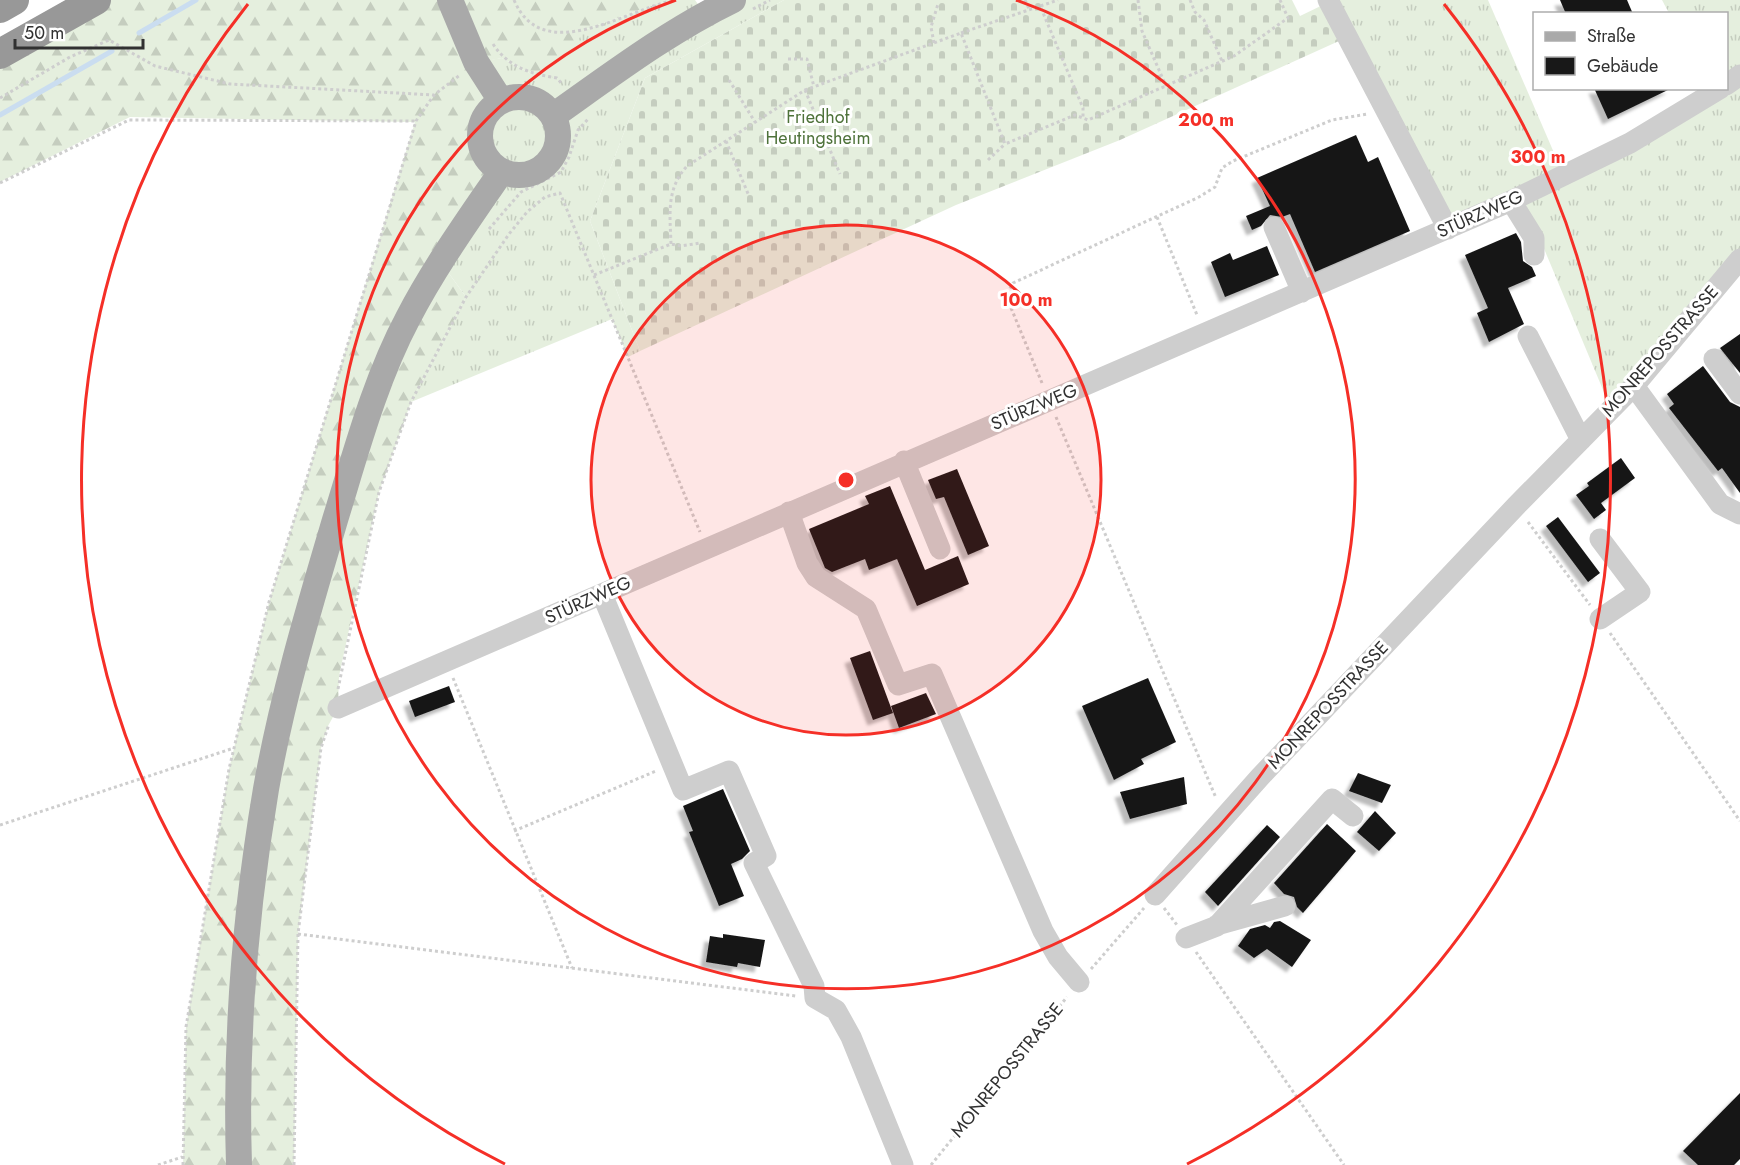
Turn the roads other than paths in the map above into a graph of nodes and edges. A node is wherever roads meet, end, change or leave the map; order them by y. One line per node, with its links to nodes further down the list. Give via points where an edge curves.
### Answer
1 (14, 0): 6 (highway)
2 (96, 0): 7 (highway)
3 (450, 0): 9 (main road, via 476,63)
4 (733, 0): 10 (main road, via 639,55 582,110)
5 (1328, 0): 14 (street)
6 (0, 8)
7 (0, 54)
8 (1718, 90): 12 (street, STÜRZWEG, via 1630,142)
9 (501, 101): 10 (main road, via 512,97 535,100); 11 (main road, via 490,108 479,130 484,154)
10 (553, 116): 11 (main road, via 558,144 543,168 530,175)
11 (501, 172): 37 (main road, via 440,261 390,356 348,477 300,643 266,787 254,876 241,993)
12 (1511, 201): 14 (street, STÜRZWEG); 15 (street, via 1534,238)
13 (1274, 227): 17 (street)
14 (1448, 229): 17 (street, STÜRZWEG)
15 (1534, 255)
16 (1740, 259): 20 (street, MONREPOSSTRASSE)
17 (1302, 292): 23 (street, STÜRZWEG)
18 (1528, 336): 22 (street)
19 (1714, 359): 21 (street)
20 (1634, 386): 22 (street, MONREPOSSTRASSE); 25 (street, via 1720,504)
21 (1740, 394)
22 (1581, 440): 32 (street, MONREPOSSTRASSE, via 1223,816)
23 (904, 461): 24 (street, STÜRZWEG); 27 (street)
24 (789, 512): 28 (street, STÜRZWEG); 36 (street, via 816,577 866,609 898,686 932,674 1043,931)
25 (1740, 514)
26 (1600, 539): 29 (street, via 1640,592)
27 (940, 549)
28 (602, 594): 30 (street, STÜRZWEG); 38 (street, via 683,790 729,771 766,856 754,863 814,986 815,998 836,1010 851,1038)
29 (1600, 619)
30 (338, 708)
31 (1353, 816): 34 (street, via 1332,799)
32 (1155, 895)
33 (1285, 906): 34 (street)
34 (1217, 926): 35 (street)
35 (1186, 938)
36 (1079, 982)
37 (239, 1165)
38 (903, 1165)

